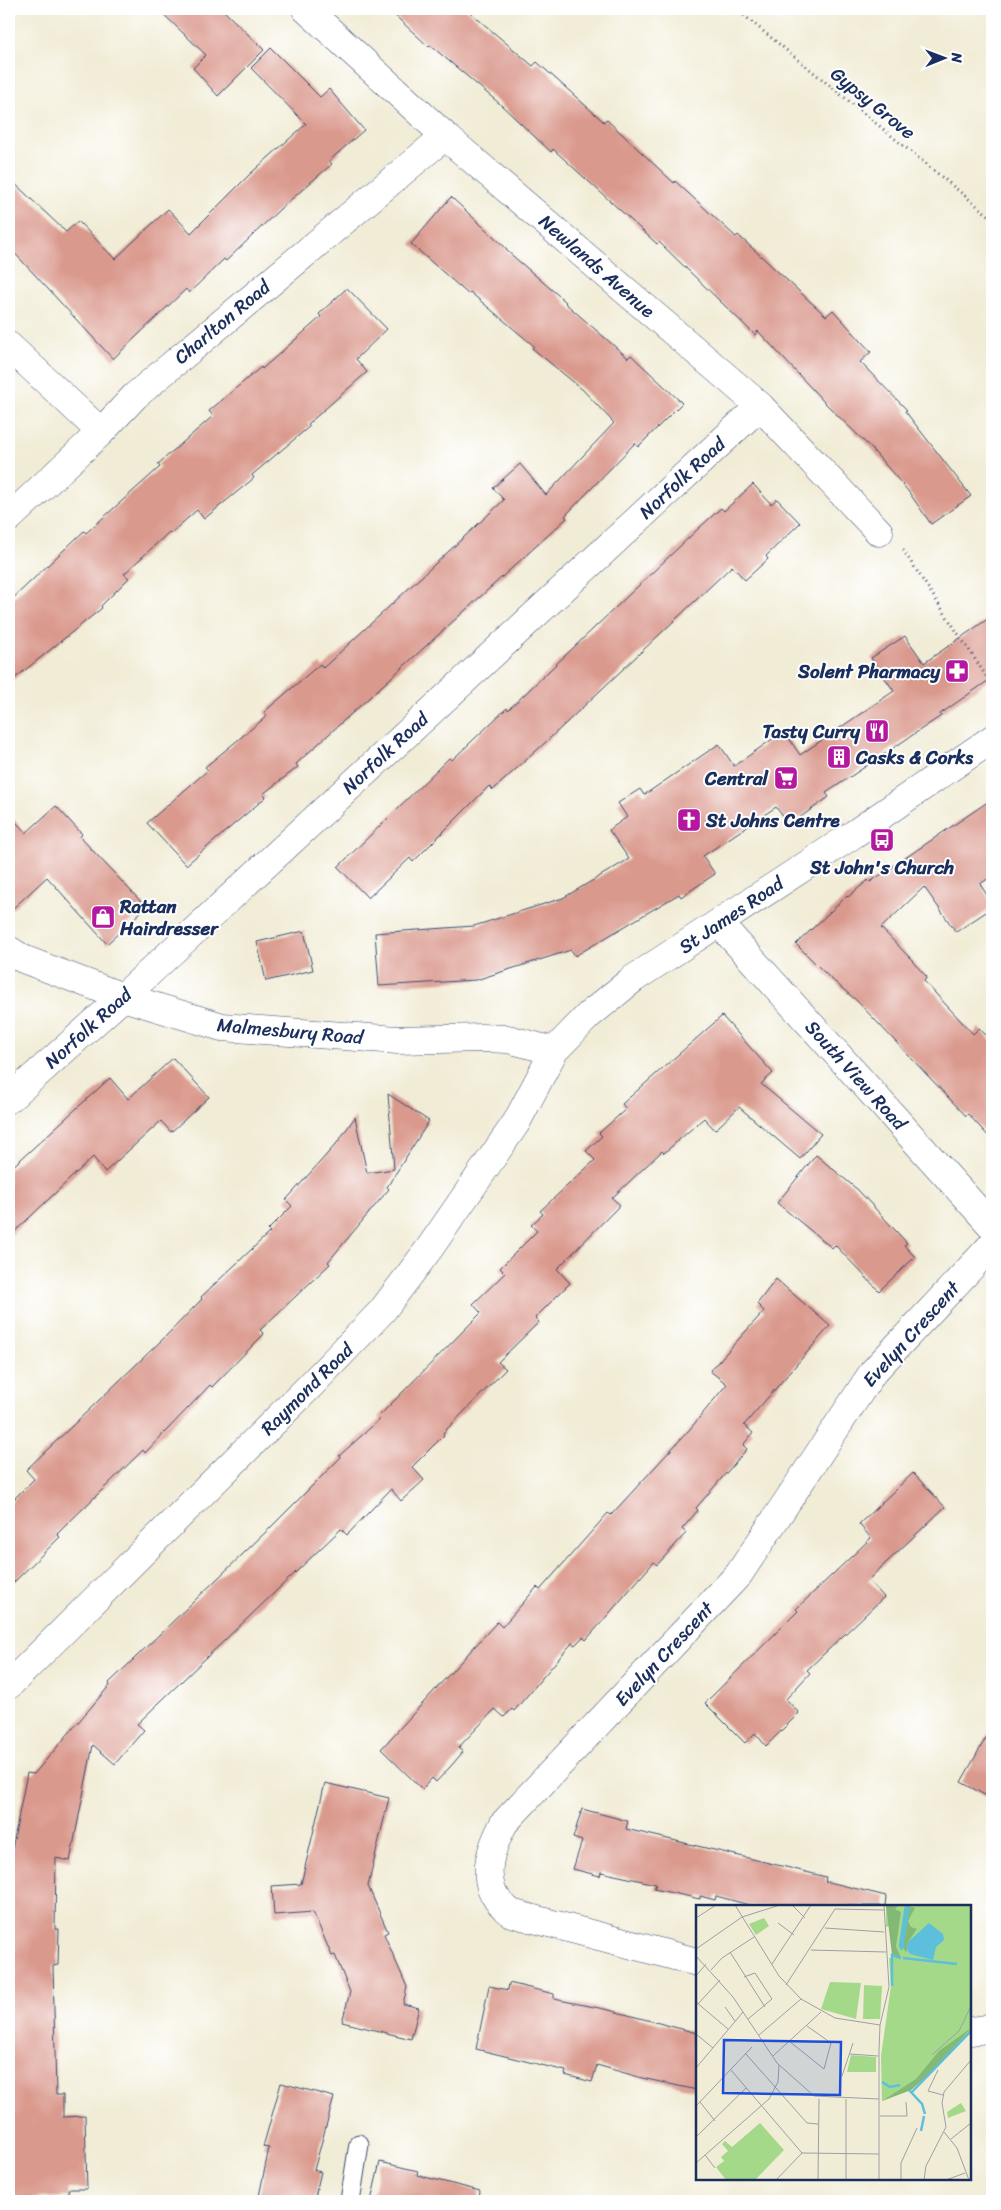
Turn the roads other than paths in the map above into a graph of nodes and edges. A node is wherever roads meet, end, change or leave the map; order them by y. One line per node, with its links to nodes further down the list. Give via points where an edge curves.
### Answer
1 (306, 9): 2 (street, Newlands Avenue)
2 (445, 136): 4 (street, Newlands Avenue); 5 (street, Charlton Road, via 135,396)
3 (9, 346): 5 (street)
4 (760, 406): 7 (street, Newlands Avenue); 11 (street, Norfolk Road)
5 (101, 432): 6 (street, Charlton Road)
6 (9, 518)
7 (879, 532)
8 (992, 739): 9 (street, St James Road)
9 (719, 923): 12 (street, St James Road, via 633,979 589,1015); 14 (street, South View Road)
10 (9, 950): 11 (street, Malmesbury Road, via 23,959)
11 (122, 997): 12 (street, Malmesbury Road, via 222,1027 398,1040 508,1039); 13 (street, Norfolk Road)
12 (554, 1051): 16 (street, Raymond Road, via 516,1123 382,1311)
13 (9, 1099)
14 (992, 1226)
15 (992, 1245): 17 (street, Evelyn Crescent, via 873,1372 739,1574 504,1823 494,1843 488,1872 496,1898 511,1913)
16 (9, 1685)
17 (696, 1962)
18 (992, 2026): 19 (street)
19 (971, 2031)
20 (359, 2144): 21 (lane)
21 (350, 2201)

